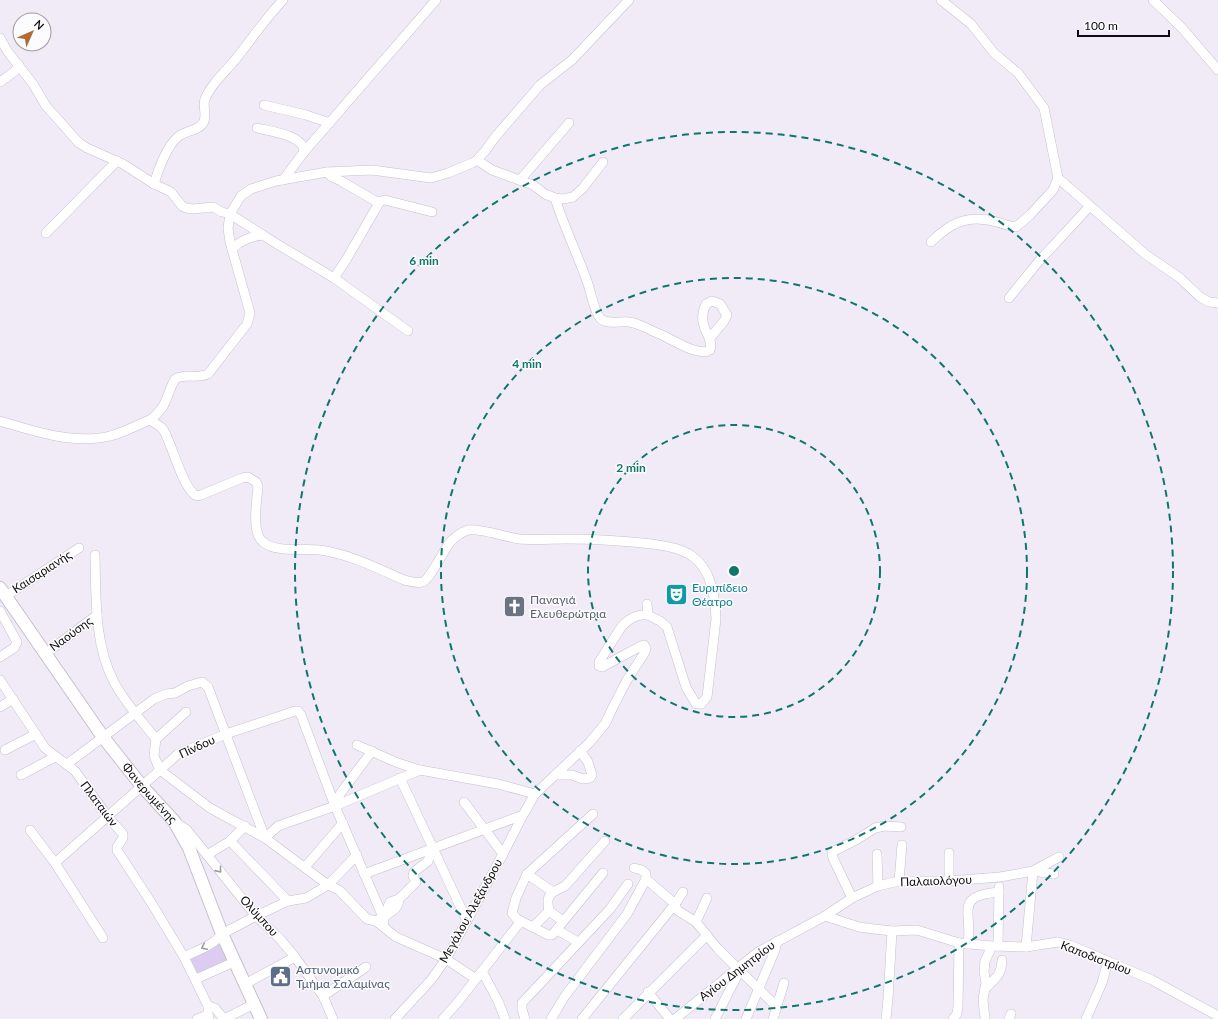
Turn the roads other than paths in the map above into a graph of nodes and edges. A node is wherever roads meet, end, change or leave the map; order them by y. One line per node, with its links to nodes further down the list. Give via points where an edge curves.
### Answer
1 (282, 0): 22 (street, via 205,99 204,122 198,128 177,137 162,160)
2 (436, 0): 11 (street)
3 (629, 0): 15 (street, via 572,60 540,85)
4 (941, 0): 19 (street, via 971,24 994,53 1018,73 1044,108)
5 (1153, 0): 8 (street, via 1182,28)
6 (1, 42): 7 (street)
7 (19, 65): 9 (street); 16 (street, via 46,106 73,138 87,148)
8 (1218, 70)
9 (0, 82)
10 (264, 105): 11 (street)
11 (330, 123): 14 (street)
12 (569, 123): 21 (street)
13 (257, 128): 14 (street, via 289,136 302,144)
14 (304, 152): 20 (street)
15 (477, 160): 18 (street, via 431,178 372,170); 21 (street, via 492,170)
16 (117, 161): 22 (street); 28 (street)
17 (603, 162): 23 (street, via 573,197)
18 (327, 172): 20 (street); 24 (street)
19 (1058, 178): 25 (street); 30 (street, via 1053,190 1016,227 976,218 968,219 953,225)
20 (283, 180): 27 (street, via 251,189 241,196)
21 (520, 180): 23 (street)
22 (154, 184): 27 (street, via 171,192 186,208 213,207)
23 (556, 198): 36 (street, via 596,311 603,321 636,324 686,347 705,352 710,350)
24 (379, 203): 26 (street, via 385,200); 32 (street)
25 (1090, 206): 33 (street); 34 (street, via 1200,297)
26 (432, 212)
27 (230, 214): 29 (street); 31 (street, via 228,228)
28 (46, 233)
29 (262, 235): 31 (street, via 243,240); 32 (street)
30 (931, 242)
31 (232, 249): 37 (street, via 250,313 247,324 208,374 175,378 163,407)
32 (334, 278): 35 (street)
33 (1009, 298)
34 (1218, 303)
35 (408, 331)
36 (709, 340)
37 (150, 420): 38 (street, via 112,436 94,439 36,432); 45 (street, via 164,430 183,477 194,494 198,496 242,478 248,477 256,482 256,525 262,542 278,548 321,550 344,555 404,580 426,580 450,542 468,530 518,538 632,542 686,552 704,568 712,588 715,608 707,697 701,704 696,704 686,687 667,627)
38 (0, 421)
39 (79, 548): 41 (street, Καισαριανής)
40 (95, 555): 44 (street)
41 (3, 592): 46 (main road, Φανερωμένης)
42 (647, 604): 45 (street)
43 (0, 611): 47 (street, via 17,642 14,648)
44 (97, 615): 46 (street, Ναούσης); 52 (street, via 103,653 110,672 117,688)
45 (648, 615): 60 (street, Μεγάλου Αλεξάνδρου, via 638,615 627,621 599,662 599,666 602,667 639,647 644,645 646,648 605,724)
46 (45, 654): 55 (main road, Φανερωμένης)
47 (0, 657)
48 (0, 681): 49 (street, Πλαταιών)
49 (13, 699): 50 (street); 53 (street, Πλαταιών)
50 (0, 707)
51 (186, 712): 56 (street)
52 (135, 713): 54 (street, via 154,699 202,682 208,687); 55 (street); 56 (street)
53 (36, 734): 58 (street); 61 (street, Πλαταιών)
54 (226, 734): 63 (street, Πίνδου, via 178,754); 71 (street, Πίνδου, via 295,711 301,715); 81 (street)
55 (103, 737): 62 (street); 68 (main road, Φανερωμένης)
56 (156, 739): 63 (street, via 154,756)
57 (357, 745): 59 (street)
58 (5, 750)
59 (372, 751): 64 (street); 71 (street, via 340,794)
60 (580, 751): 66 (street, Μεγάλου Αλεξάνδρου); 66 (street, via 588,762 592,775 590,778)
61 (55, 757): 62 (street, Πλαταιών); 65 (street)
62 (66, 764): 74 (street, Πλαταιών, via 75,771)
63 (160, 770): 68 (street, Πίνδου); 77 (street, via 210,808)
64 (420, 770): 67 (street); 69 (street, via 498,784)
65 (21, 775)
66 (556, 775): 69 (street, Μεγάλου Αλεξάνδρου)
67 (400, 778): 71 (street); 85 (street)
68 (141, 786): 74 (street, Πίνδου); 75 (main road, Φανερωμένης)
69 (535, 794): 73 (street, Μεγάλου Αλεξάνδρου)
70 (464, 802): 79 (street)
71 (335, 806): 76 (street); 81 (street, via 278,826)
72 (593, 814): 98 (street)
73 (523, 815): 79 (street); 87 (street, Μεγάλου Αλεξάνδρου)
74 (108, 817): 92 (street, Πίνδου); 133 (street, Πλαταιών, via 123,834 123,838 116,846 117,850)
75 (174, 821): 89 (street, Ολύμπου, via 186,830); 125 (main road, Φανερωμένης, via 189,848)
76 (343, 823): 90 (street); 93 (street)
77 (245, 826): 81 (street); 82 (street)
78 (901, 827): 111 (street, via 875,828 832,853)
79 (484, 829): 85 (street); 87 (street)
80 (30, 830): 92 (street)
81 (266, 838): 93 (street)
82 (230, 841): 89 (street); 112 (street)
83 (605, 841): 107 (street, via 565,886)
84 (902, 845): 102 (street)
85 (432, 849): 97 (street); 117 (street, via 428,861 414,872 416,882 399,899 394,911); 118 (street)
86 (949, 853): 103 (street)
87 (503, 854): 118 (street, Μεγάλου Αλεξάνδρου)
88 (877, 854): 106 (street)
89 (207, 855): 115 (street, Ολύμπου, one-way to 115)
90 (357, 855): 97 (street); 105 (street)
91 (1059, 857): 95 (street)
92 (55, 863): 127 (street)
93 (305, 867): 105 (street)
94 (634, 868): 101 (street, via 642,870 646,874)
95 (1033, 871): 99 (street, Παλαιολόγου); 100 (street, Παλαιολόγου); 132 (street)
96 (603, 873): 120 (street)
97 (364, 874): 117 (street)
98 (527, 874): 107 (street); 119 (street, via 512,910 514,916)
99 (1054, 874)
100 (1000, 877): 103 (street, Παλαιολόγου); 109 (street)
101 (646, 879): 113 (street); 161 (street, via 627,914 565,996)
102 (899, 881): 103 (street, Παλαιολόγου); 106 (street, Παλαιολόγου)
103 (948, 881)
104 (628, 884): 129 (street, via 610,909)
105 (328, 885): 112 (street, via 306,898); 117 (street, via 339,890 367,919)
106 (878, 886): 111 (street, Παλαιολόγου)
107 (553, 892): 114 (street, via 547,900)
108 (683, 892): 113 (street)
109 (999, 892): 130 (street, via 980,894 970,902 969,936); 131 (street)
110 (707, 898): 121 (street)
111 (852, 898): 116 (street, Παλαιολόγου)
112 (288, 902): 115 (street)
113 (675, 904): 121 (street, via 677,910); 162 (street)
114 (549, 911): 120 (street); 122 (street)
115 (256, 916): 125 (street); 134 (street, Ολύμπου)
116 (825, 916): 124 (street, Καποδιστρίου, via 859,927); 128 (street, Αγίου Δημητρίου)
117 (382, 917): 135 (street, via 389,932 396,937)
118 (467, 921): 135 (street, Μεγάλου Αλεξάνδρου)
119 (521, 921): 122 (street); 141 (street)
120 (563, 921): 123 (street)
121 (696, 922): 126 (street)
122 (533, 927): 123 (street, via 549,935)
123 (557, 930): 129 (street)
124 (892, 931): 130 (street, Καποδιστρίου, via 917,930); 169 (street)
125 (222, 934): 133 (street, one-way to 133); 138 (main road, Φανερωμένης)
126 (707, 935): 140 (street); 148 (street)
127 (103, 938)
128 (777, 941): 140 (street, Αγίου Δημητρίου, via 758,952); 146 (street)
129 (578, 942): 160 (street, via 522,1003)
130 (964, 944): 131 (street, Καποδιστρίου); 170 (street, via 957,1014)
131 (995, 946): 132 (street, Καποδιστρίου); 147 (street, via 985,961)
132 (1026, 947): 137 (street, Καποδιστρίου, via 1058,942)
133 (184, 957): 142 (street)
134 (295, 957): 145 (street); 149 (street, Ολύμπου)
135 (446, 959): 143 (street); 157 (street, Μεγάλου Αλεξάνδρου)
136 (1002, 960): 147 (street, via 997,977)
137 (1108, 961): 153 (street, Καποδιστρίου, via 1152,980); 172 (street, via 1102,983)
138 (234, 962): 142 (street); 145 (main road, Φανερωμένης)
139 (366, 967): 149 (street)
140 (739, 969): 146 (street); 165 (street, Αγίου Δημητρίου); 166 (street)
141 (482, 970): 143 (street); 159 (street)
142 (196, 979): 152 (street)
143 (476, 979): 158 (street)
144 (784, 983): 151 (street)
145 (245, 984): 150 (main road, Φανερωμένης)
146 (758, 988): 151 (street); 167 (street)
147 (985, 989): 171 (street, via 982,999)
148 (648, 992): 163 (street); 164 (street)
149 (323, 996): 156 (street, Ολύμπου)
150 (254, 1004): 152 (street, via 224,1019 216,1008); 155 (main road, Φανερωμένης)
151 (777, 1007): 168 (street)
152 (208, 1013): 154 (street)
153 (1218, 1016)
154 (197, 1019)
155 (261, 1019)
156 (333, 1019)
157 (395, 1019)
158 (443, 1019)
159 (505, 1019)
160 (525, 1019)
161 (552, 1019)
162 (582, 1019)
163 (623, 1019)
164 (670, 1019)
165 (675, 1019)
166 (715, 1019)
167 (746, 1019)
168 (773, 1019)
169 (886, 1019)
170 (953, 1019)
171 (985, 1019)
172 (1086, 1019)

